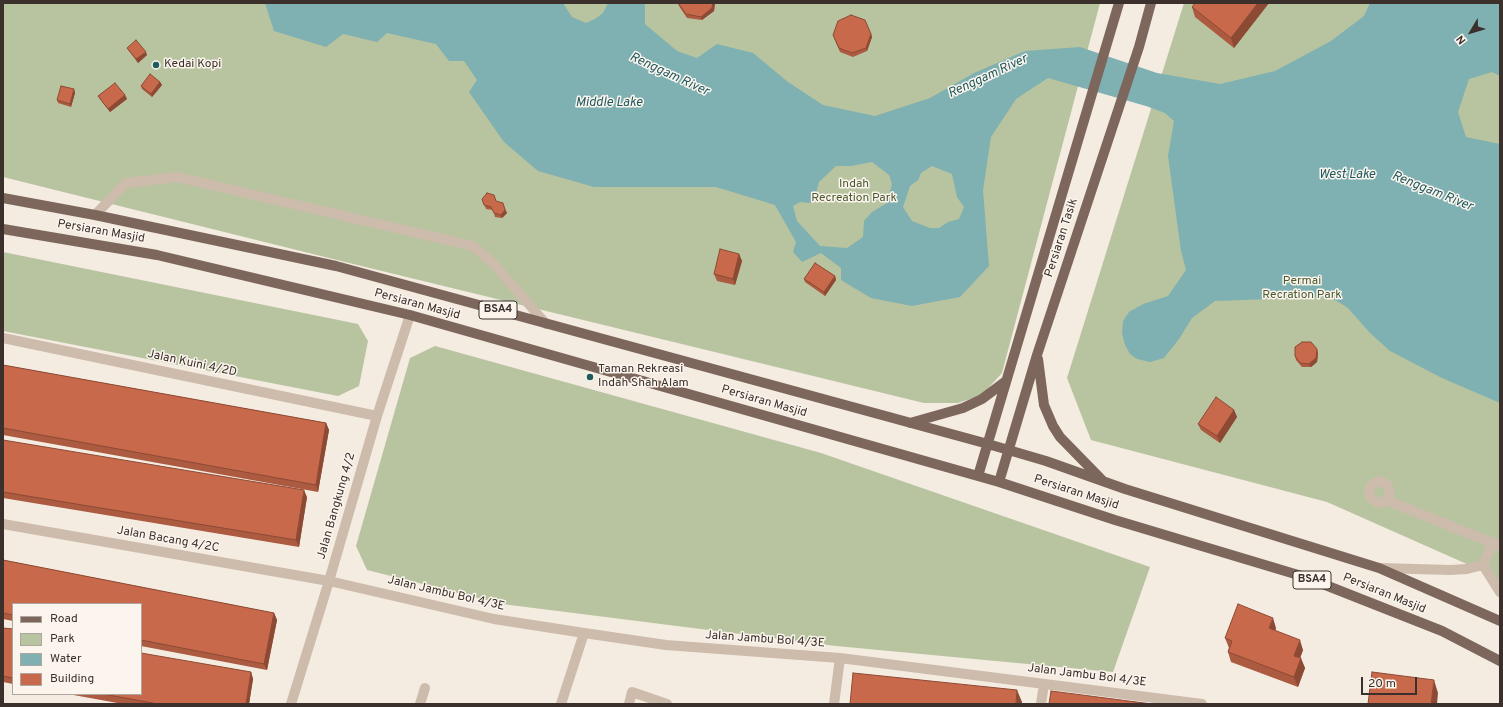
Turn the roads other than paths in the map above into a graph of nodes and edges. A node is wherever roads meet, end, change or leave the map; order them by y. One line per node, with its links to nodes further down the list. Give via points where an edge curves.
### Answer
1 (1119, 3): 10 (main road, Persiaran Tasik)
2 (1151, 3): 9 (main road, Persiaran Tasik, via 1139,47)
3 (3, 198): 4 (main road, Persiaran Masjid / BSA4)
4 (95, 215): 7 (main road, Persiaran Masjid / BSA4, via 336,266); 7 (street, via 126,183 177,177 474,246 494,264)
5 (3, 229): 6 (main road, Persiaran Masjid / BSA4, via 156,255)
6 (410, 315): 11 (street, Jalan Bangkung 4/2); 15 (main road, Persiaran Masjid / BSA4)
7 (546, 324): 12 (main road, Persiaran Masjid / BSA4)
8 (3, 338): 11 (street, Jalan Kuini 4/2D)
9 (1037, 355): 14 (main road, Persiaran Tasik); 16 (main road, via 1044,405 1053,426 1060,437)
10 (1006, 382): 12 (main road, via 982,399 963,408); 13 (main road, Persiaran Tasik)
11 (377, 416): 23 (street, Jalan Bangkung 4/2)
12 (910, 423): 13 (main road, Persiaran Masjid / BSA4)
13 (988, 444): 14 (main road, Persiaran Masjid / BSA4); 15 (main road, Persiaran Tasik)
14 (1008, 451): 16 (main road, Persiaran Masjid / BSA4); 17 (main road, Persiaran Tasik)
15 (978, 476): 17 (main road, Persiaran Masjid / BSA4)
16 (1103, 481): 22 (main road, Persiaran Masjid / BSA4)
17 (999, 482): 28 (main road, Persiaran Masjid / BSA4, via 1305,577 1442,631)
18 (1386, 500): 20 (street)
19 (3, 524): 23 (street, Jalan Bacang 4/2C)
20 (1496, 544): 21 (street)
21 (1483, 565): 22 (street, via 1450,570); 24 (street)
22 (1380, 568): 25 (main road, Persiaran Masjid / BSA4)
23 (329, 581): 26 (street, Jalan Jambu Bol 4/3E, via 494,619); 31 (street, Jalan Bangkung 4/2)
24 (1500, 592)
25 (1500, 621)
26 (584, 633): 27 (street, Jalan Jambu Bol 4/3E, via 666,645); 33 (street)
27 (840, 658): 29 (street, Jalan Jambu Bol 4/3E); 36 (street)
28 (1500, 661)
29 (1044, 684): 37 (street); 38 (street, Jalan Jambu Bol 4/3E)
30 (425, 688): 32 (street)
31 (291, 704)
32 (420, 704)
33 (561, 704)
34 (628, 704): 35 (street, via 632,692)
35 (667, 704)
36 (834, 704)
37 (1041, 704)
38 (1202, 704)

